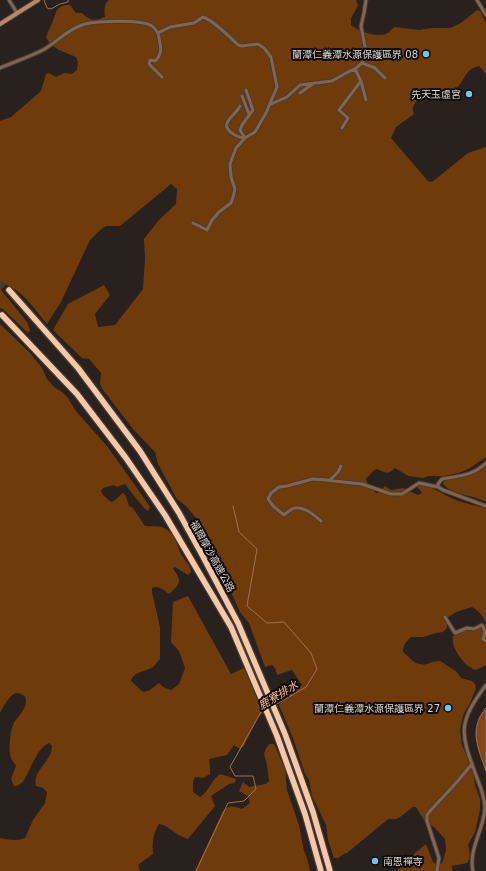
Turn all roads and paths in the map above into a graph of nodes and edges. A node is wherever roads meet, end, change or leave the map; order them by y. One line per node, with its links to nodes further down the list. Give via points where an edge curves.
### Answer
1 (9, 0): 5 (street)
2 (38, 0): 5 (main road)
3 (366, 0): 9 (street, via 361,26 366,52)
4 (478, 0): 6 (street)
5 (17, 13): 7 (main road)
6 (486, 15)
7 (0, 24)
8 (158, 33): 10 (street, via 151,25 141,22 85,24 74,28 43,50); 12 (street, via 162,50 159,58 155,61 150,60 149,64); 20 (street, via 203,17 215,24 238,45 258,44 271,57 276,78 277,86)
9 (362, 63): 11 (street); 13 (street, via 375,68)
10 (0, 68)
11 (355, 69): 14 (street); 15 (street, via 332,81)
12 (162, 77)
13 (385, 78)
14 (361, 81): 19 (street); 23 (street, via 339,110 348,118)
15 (315, 82): 17 (street); 20 (street, via 300,85 287,97)
16 (246, 90): 22 (street, via 253,110)
17 (300, 93)
18 (242, 96): 22 (street)
19 (366, 100)
20 (270, 104): 24 (street, via 255,132)
21 (240, 106): 24 (street, via 227,121 226,126 230,132)
22 (249, 114): 24 (street, via 240,130)
23 (342, 128)
24 (245, 138): 25 (street, via 236,148 230,164 235,189 231,203 219,212 207,230)
25 (193, 223)
26 (9, 290): 39 (highway, 福爾摩沙高速公路, via 78,368 140,451 200,551 238,623 285,734 313,812)
27 (2, 315): 38 (highway, 福爾摩沙高速公路, via 77,394 126,458 165,515 231,627 277,736 305,814)
28 (486, 463): 31 (street, via 470,474 442,479)
29 (342, 466): 30 (street)
30 (330, 480): 31 (street, via 362,484 391,494 402,494 419,483); 33 (street, via 313,480 278,487 268,499 284,515 292,509 302,509)
31 (438, 487): 32 (street)
32 (486, 506)
33 (321, 521)
34 (445, 618): 35 (street, via 455,633 482,625 485,632 483,639)
35 (486, 641)
36 (486, 685): 37 (street, via 470,708 464,726 467,750)
37 (472, 764): 40 (street, via 427,815 439,858); 41 (street, via 485,808 472,862)
38 (321, 871)
39 (330, 871)
40 (437, 871)
41 (474, 871)

